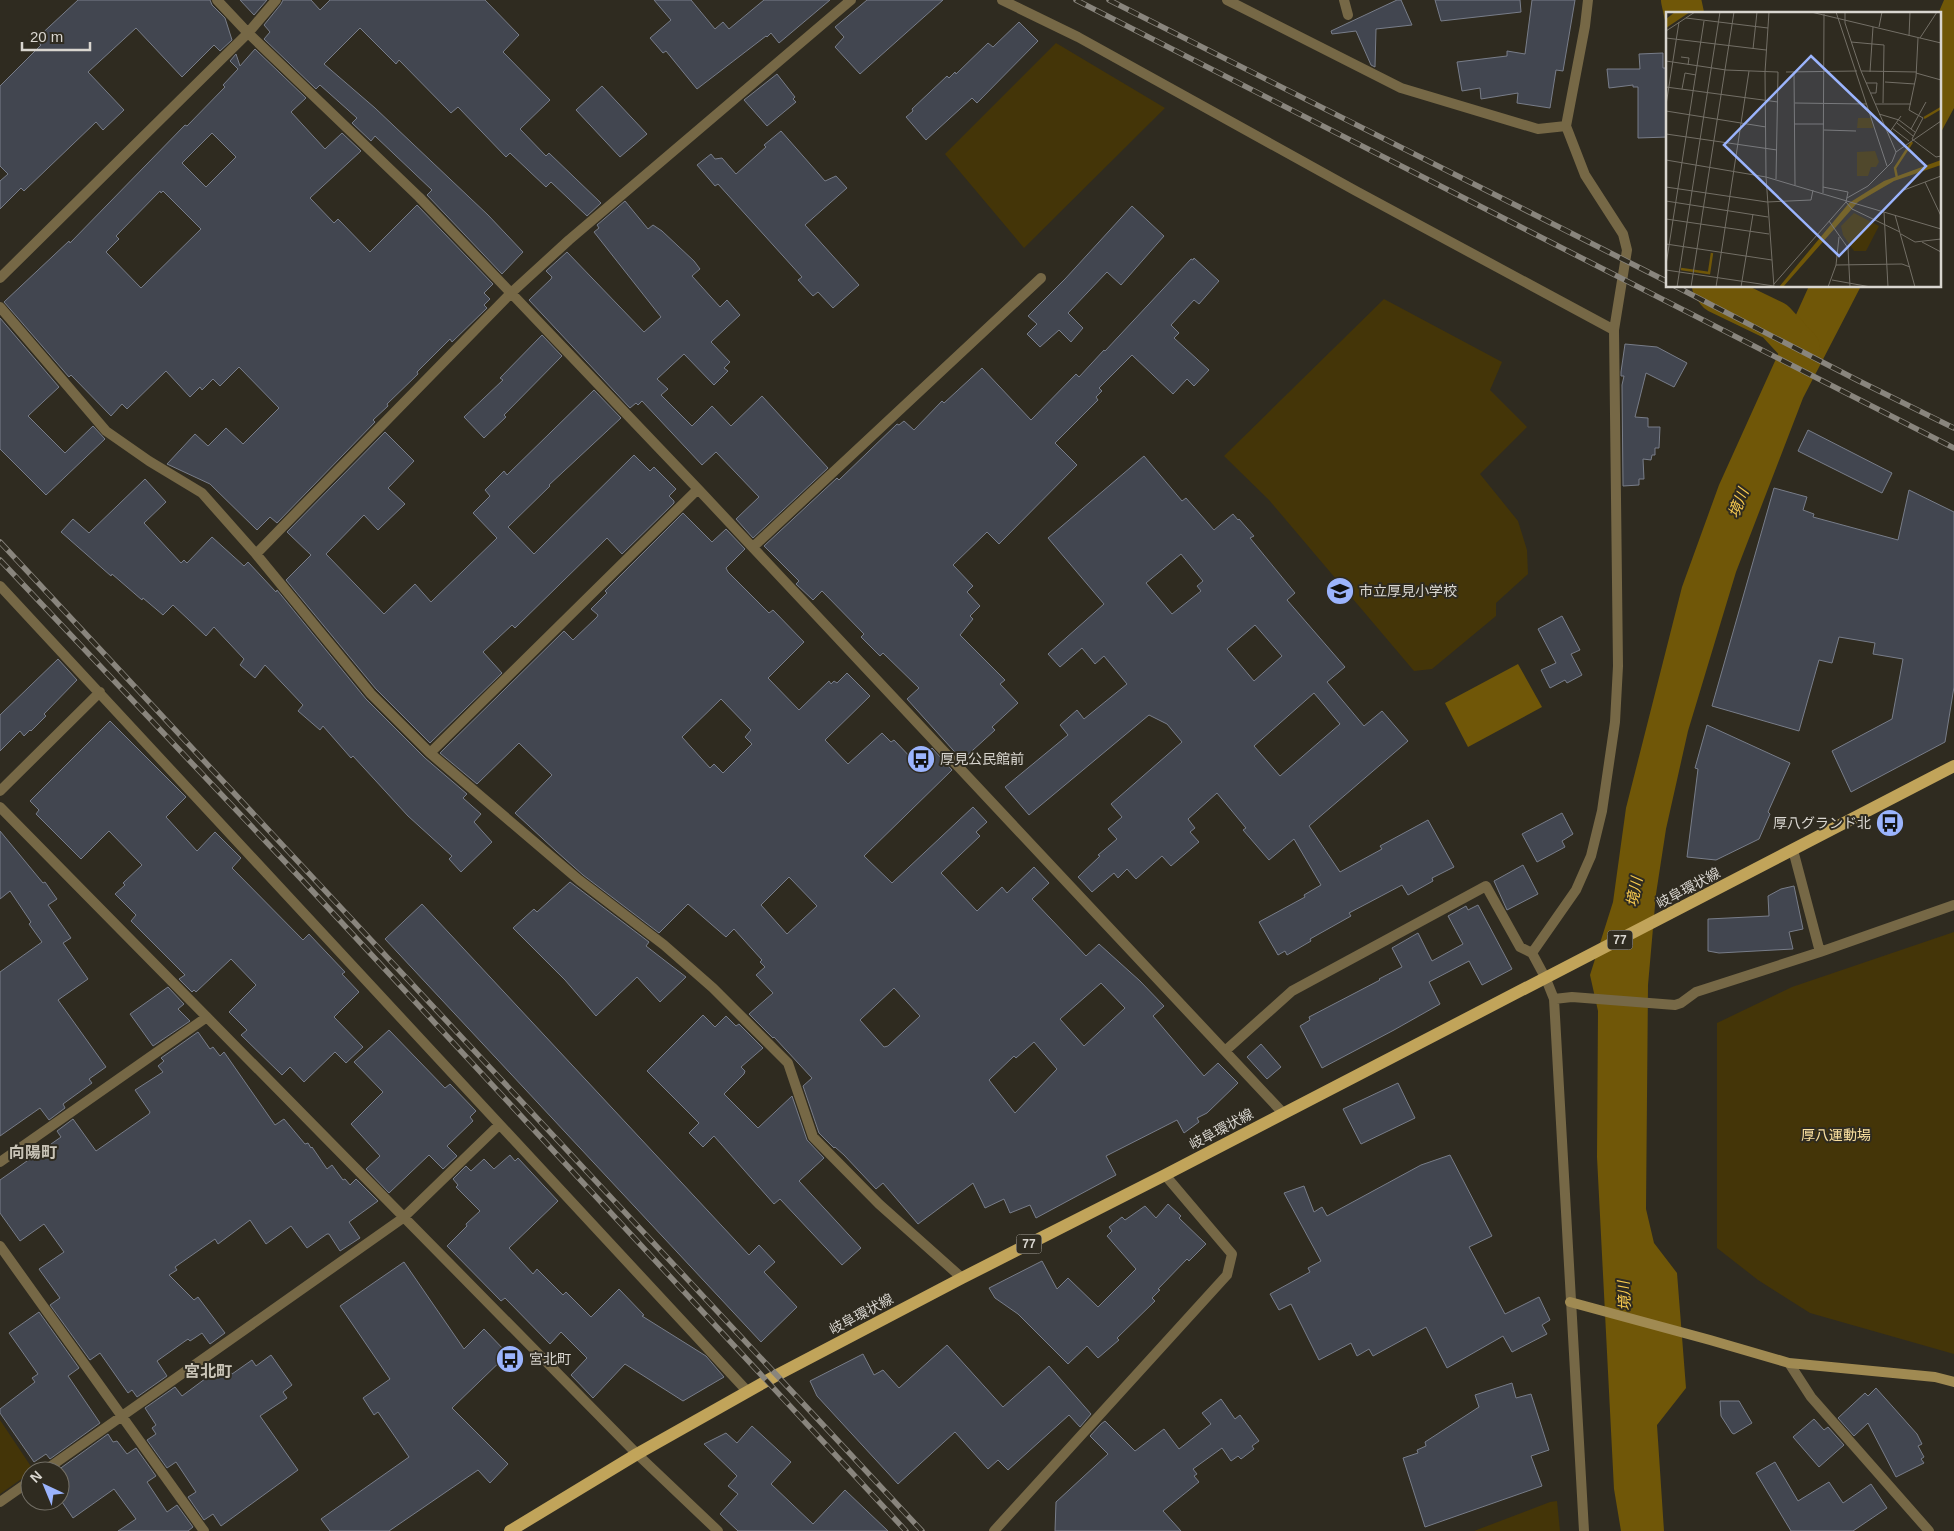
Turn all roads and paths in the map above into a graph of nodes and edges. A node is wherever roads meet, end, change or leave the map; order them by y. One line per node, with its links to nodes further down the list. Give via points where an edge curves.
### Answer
1 (217, 0): 9 (street)
2 (276, 0): 9 (street)
3 (851, 0): 13 (street)
4 (1002, 0): 15 (street, via 1096,46)
5 (1227, 0): 10 (street, via 1401,88 1538,129)
6 (1344, 0): 8 (street)
7 (1588, 0): 10 (street, via 1586,26)
8 (1348, 15)
9 (248, 33): 11 (street); 13 (street, via 419,197)
10 (1566, 126): 15 (street, via 1585,175 1623,234 1627,250)
11 (0, 278)
12 (1041, 278): 17 (street)
13 (511, 293): 16 (street); 18 (street)
14 (0, 307): 18 (street, via 106,431 202,493)
15 (1614, 330): 28 (street, via 1618,666 1615,722 1602,811 1591,856 1576,890)
16 (698, 489): 17 (street); 21 (street)
17 (753, 548): 32 (street)
18 (256, 554): 21 (street, via 371,694)
19 (0, 586): 20 (street)
20 (100, 692): 23 (street); 34 (street)
21 (430, 752): 39 (street, via 578,880 664,945 713,988 788,1063 813,1136 879,1204)
22 (1954, 766): 25 (main road, 岐阜環状線 / 77)
23 (0, 792)
24 (0, 806): 31 (street)
25 (1794, 850): 27 (street); 29 (main road, 岐阜環状線 / 77)
26 (1954, 905): 27 (street)
27 (1820, 952): 30 (street, via 1696,992 1675,1005 1572,997)
28 (1532, 953): 29 (street); 32 (street, via 1520,947 1486,886 1292,991)
29 (1552, 976): 30 (street); 33 (main road, 岐阜環状線 / 77)
30 (1554, 999): 40 (street)
31 (207, 1018): 35 (street); 37 (street)
32 (1225, 1051): 33 (street)
33 (1283, 1113): 36 (main road, 岐阜環状線 / 77)
34 (499, 1125): 37 (street); 43 (street)
35 (0, 1162)
36 (1165, 1176): 39 (main road, 岐阜環状線 / 77); 52 (street, via 1232,1254 1227,1275)
37 (404, 1218): 44 (street); 45 (street)
38 (0, 1246): 44 (street)
39 (962, 1278): 43 (main road, 岐阜環状線 / 77)
40 (1570, 1302): 41 (street); 53 (street)
41 (1789, 1363): 42 (street, via 1934,1377); 54 (street, via 1811,1398)
42 (1954, 1382)
43 (748, 1392): 45 (main road, 岐阜環状線 / 77)
44 (122, 1416): 46 (street); 49 (street)
45 (637, 1454): 50 (main road, 岐阜環状線 / 77); 51 (street)
46 (58, 1461)
47 (20, 1488): 48 (street)
48 (0, 1502)
49 (204, 1531)
50 (510, 1531)
51 (718, 1531)
52 (994, 1531)
53 (1584, 1531)
54 (1929, 1531)

